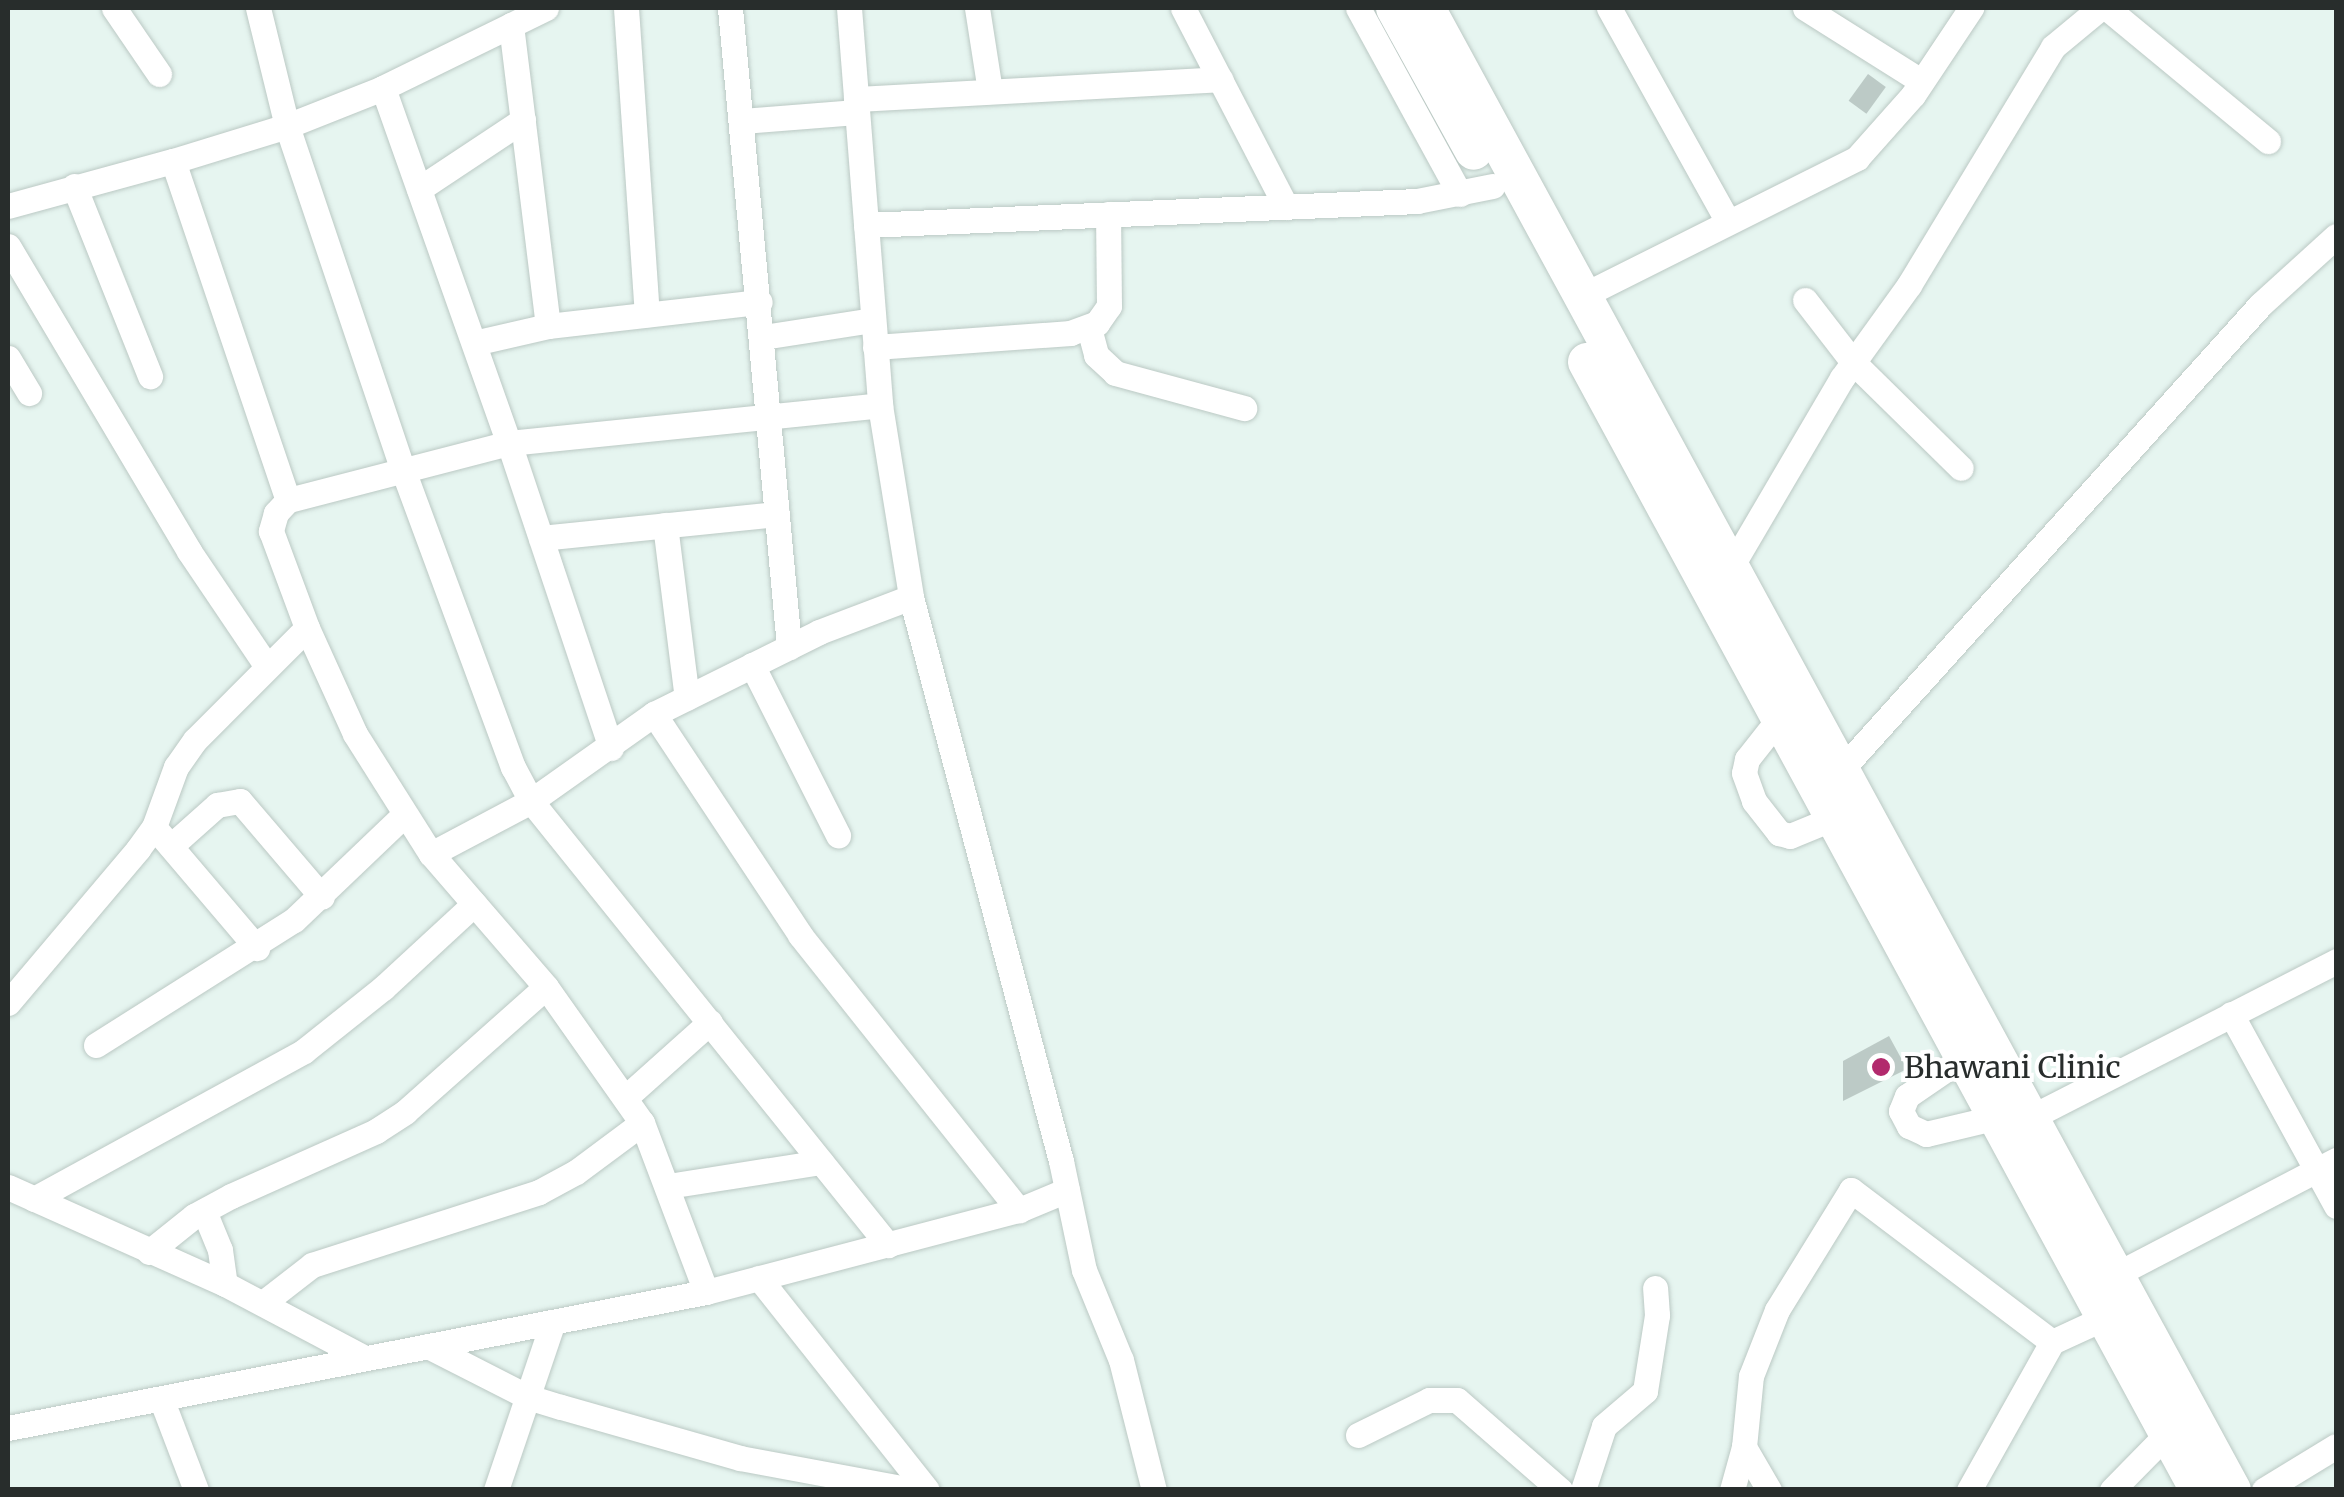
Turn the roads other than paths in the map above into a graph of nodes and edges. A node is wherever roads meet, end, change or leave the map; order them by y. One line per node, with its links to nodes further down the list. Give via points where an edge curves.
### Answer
1 (114, 8): 17 (street)
2 (258, 8): 25 (street)
3 (546, 8): 16 (street)
4 (626, 8): 42 (street)
5 (730, 8): 24 (street)
6 (850, 8): 22 (street)
7 (977, 8): 21 (street)
8 (1183, 8): 18 (street)
9 (1358, 8): 30 (street)
10 (1395, 8): 30 (highway)
11 (1426, 8): 39 (highway)
12 (1608, 8): 34 (street)
13 (1805, 8): 19 (street)
14 (1972, 8): 19 (street)
15 (2089, 10): 26 (street); 50 (street, via 2053,47 1909,285)
16 (511, 25): 20 (street); 23 (street)
17 (159, 74)
18 (1220, 79): 21 (street); 32 (street)
19 (1921, 81): 34 (street, via 1856,158)
20 (383, 88): 25 (street); 29 (street)
21 (990, 91): 22 (street)
22 (857, 105): 24 (street); 35 (street)
23 (523, 120): 29 (street); 44 (street)
24 (742, 121): 41 (street)
25 (287, 126): 27 (street); 58 (street)
26 (2268, 141)
27 (173, 161): 28 (street); 59 (street)
28 (74, 186): 31 (street); 51 (street)
29 (419, 189): 47 (street)
30 (1476, 190): 32 (street, via 1417,201); 71 (highway)
31 (8, 206)
32 (1286, 207): 33 (street)
33 (1108, 214): 35 (street); 45 (street, via 1109,306)
34 (1728, 222): 39 (street)
35 (866, 225): 43 (street)
36 (2336, 236): 73 (street, via 2261,304)
37 (8, 246): 38 (street)
38 (16, 280): 67 (street)
39 (1580, 296): 63 (highway)
40 (1805, 300): 50 (street)
41 (760, 302): 42 (street); 46 (street)
42 (647, 314): 44 (street)
43 (873, 320): 46 (street); 48 (street)
44 (548, 326): 47 (street)
45 (1088, 328): 48 (street); 54 (street, via 1096,355 1115,374)
46 (763, 337): 55 (street)
47 (474, 343): 56 (street)
48 (876, 347): 53 (street)
49 (8, 358): 52 (street)
50 (1853, 362): 57 (street); 63 (street)
51 (150, 376)
52 (29, 393)
53 (880, 406): 55 (street); 64 (street)
54 (1244, 408)
55 (771, 417): 56 (street); 60 (street)
56 (510, 442): 58 (street); 62 (street)
57 (1961, 468)
58 (404, 470): 59 (street); 74 (street)
59 (288, 500): 65 (street, via 270,531)
60 (777, 514): 61 (street); 66 (street)
61 (665, 525): 62 (street); 69 (street)
62 (541, 538): 72 (street)
63 (1730, 567): 73 (highway)
64 (912, 597): 66 (street); 97 (street)
65 (307, 628): 67 (street); 75 (street, via 355,734)
66 (789, 647): 68 (street)
67 (266, 664): 78 (street, via 176,767)
68 (752, 666): 69 (street); 77 (street)
69 (687, 698): 70 (street)
70 (654, 714): 72 (street); 100 (street, via 800,934)
71 (1781, 716): 76 (highway); 76 (street, via 1747,759 1744,773 1754,801 1768,822 1790,836)
72 (611, 748): 74 (street)
73 (1840, 770): 91 (highway)
74 (531, 801): 79 (street); 87 (street)
75 (404, 814): 79 (street); 80 (street)
76 (1836, 817): 89 (highway)
77 (838, 835)
78 (162, 836): 80 (street, via 217,805 240,802); 82 (street); 85 (street)
79 (431, 854): 81 (street)
80 (322, 897): 82 (street)
81 (474, 904): 84 (street); 98 (street, via 304,1051)
82 (256, 948): 88 (street)
83 (2336, 960): 86 (street)
84 (546, 987): 90 (street); 101 (street, via 376,1132)
85 (8, 1003)
86 (2231, 1014): 91 (street); 94 (street)
87 (710, 1022): 90 (street); 93 (street)
88 (96, 1044)
89 (1964, 1057): 91 (highway); 91 (street, via 1906,1096 1901,1112 1915,1132)
90 (625, 1098): 92 (street)
91 (2013, 1120): 104 (highway); 110 (highway)
92 (642, 1123): 95 (street); 109 (street, via 539,1192 312,1265)
93 (821, 1162): 95 (street); 102 (street)
94 (2327, 1165): 99 (street); 104 (street)
95 (668, 1186): 108 (street)
96 (8, 1187): 98 (street)
97 (1067, 1190): 100 (street); 126 (street, via 1084,1270 1120,1360)
98 (34, 1198): 103 (street)
99 (2336, 1206)
100 (1019, 1210): 102 (street)
101 (204, 1211): 103 (street); 106 (street)
102 (888, 1245): 105 (street)
103 (149, 1252): 106 (street)
104 (2115, 1274): 134 (highway)
105 (758, 1278): 108 (street); 125 (street)
106 (226, 1284): 109 (street)
107 (1655, 1288): 128 (street, via 1645,1391 1604,1426)
108 (706, 1292): 111 (street)
109 (263, 1303): 114 (street)
110 (2104, 1318): 112 (street); 118 (highway)
111 (553, 1322): 113 (street); 115 (street)
112 (2052, 1342): 121 (street, via 1852,1190 1777,1310 1751,1376); 131 (street)
113 (428, 1346): 114 (street); 115 (street)
114 (361, 1356): 116 (street)
115 (528, 1397): 123 (street); 124 (street, via 740,1458)
116 (162, 1401): 117 (street); 122 (street)
117 (8, 1428)
118 (2168, 1434): 132 (street); 133 (highway)
119 (1358, 1435): 127 (street, via 1429,1400 1457,1400)
120 (2336, 1446): 135 (street)
121 (1744, 1447): 129 (street); 130 (street)
122 (196, 1490)
123 (496, 1490)
124 (912, 1490)
125 (926, 1490)
126 (1154, 1490)
127 (1560, 1490)
128 (1583, 1490)
129 (1732, 1490)
130 (1769, 1490)
131 (1969, 1490)
132 (2112, 1490)
133 (2198, 1490)
134 (2232, 1490)
135 (2264, 1490)

